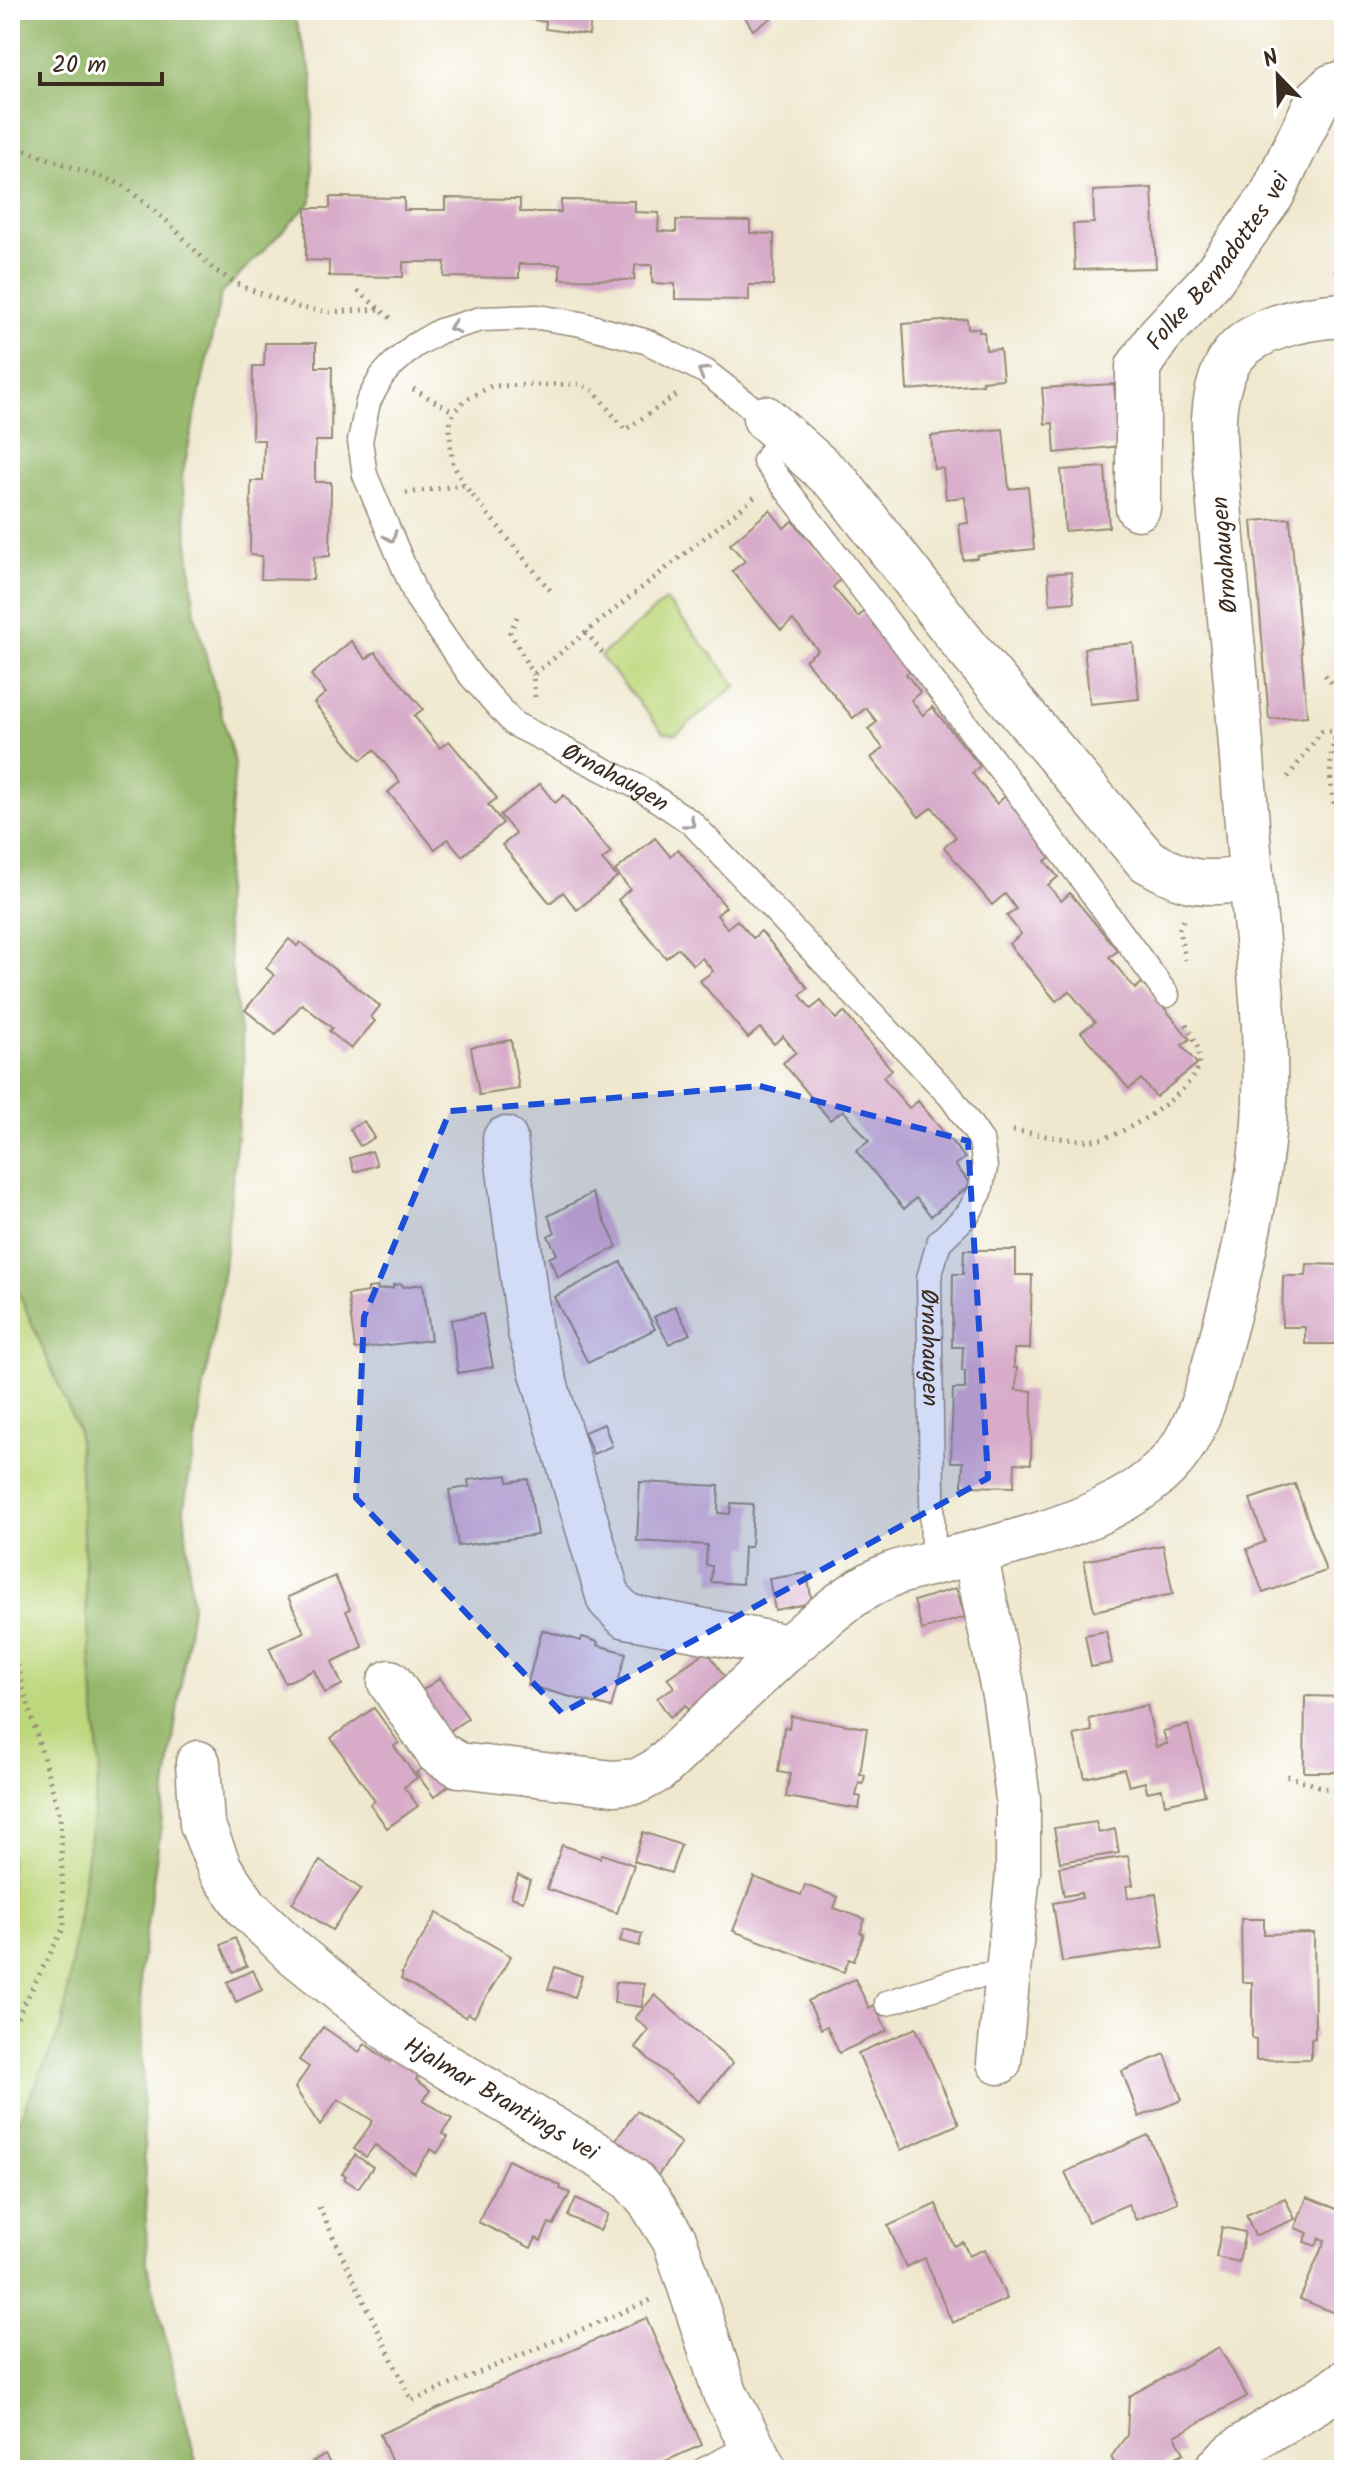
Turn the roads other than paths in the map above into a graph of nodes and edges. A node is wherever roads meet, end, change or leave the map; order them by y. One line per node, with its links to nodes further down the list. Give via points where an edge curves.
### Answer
1 (1344, 83): 4 (street, Folke Bernadottes vei, via 1318,99 1272,195 1211,280 1138,367)
2 (1344, 315): 5 (street, Ørnahaugen, via 1273,327 1252,339 1228,361 1215,394 1213,425)
3 (774, 426): 5 (street, Ørnahaugen, via 839,484 967,648 1146,860 1176,877 1204,884); 6 (lane, via 765,461); 9 (lane, Ørnahaugen, one-way to 9, via 716,379 648,342 538,317 481,319 440,331 391,366 368,402 360,441 365,475 417,598 471,676 514,724 640,788 692,823 951,1097 981,1140 985,1167 980,1192 968,1214 939,1242 929,1278)
4 (1138, 508)
5 (1251, 879): 8 (street, Ørnahaugen, via 1263,1021 1264,1119 1242,1263 1199,1414 1181,1449 1153,1480 1120,1501)
6 (1167, 995)
7 (505, 1139): 10 (street, via 530,1332 609,1599 626,1616)
8 (975, 1553): 9 (street, Ørnahaugen); 13 (street, via 1005,1700 1018,1799 1018,1872)
9 (933, 1563): 10 (street, Ørnahaugen, via 889,1575 840,1604)
10 (789, 1647): 11 (street, Ørnahaugen, via 658,1770 638,1781 613,1783 459,1765 438,1753)
11 (390, 1682)
12 (198, 1763): 17 (street, Hjalmar Brantings vei, via 202,1824 220,1869 247,1908 405,2042 606,2160 651,2203 675,2241 725,2393)
13 (1006, 1973): 14 (lane, via 964,1978); 15 (street)
14 (887, 2003)
15 (999, 2062)
16 (1344, 2383): 19 (street, via 1281,2420)
17 (758, 2458): 18 (lane)
18 (704, 2470)
19 (1216, 2470)

